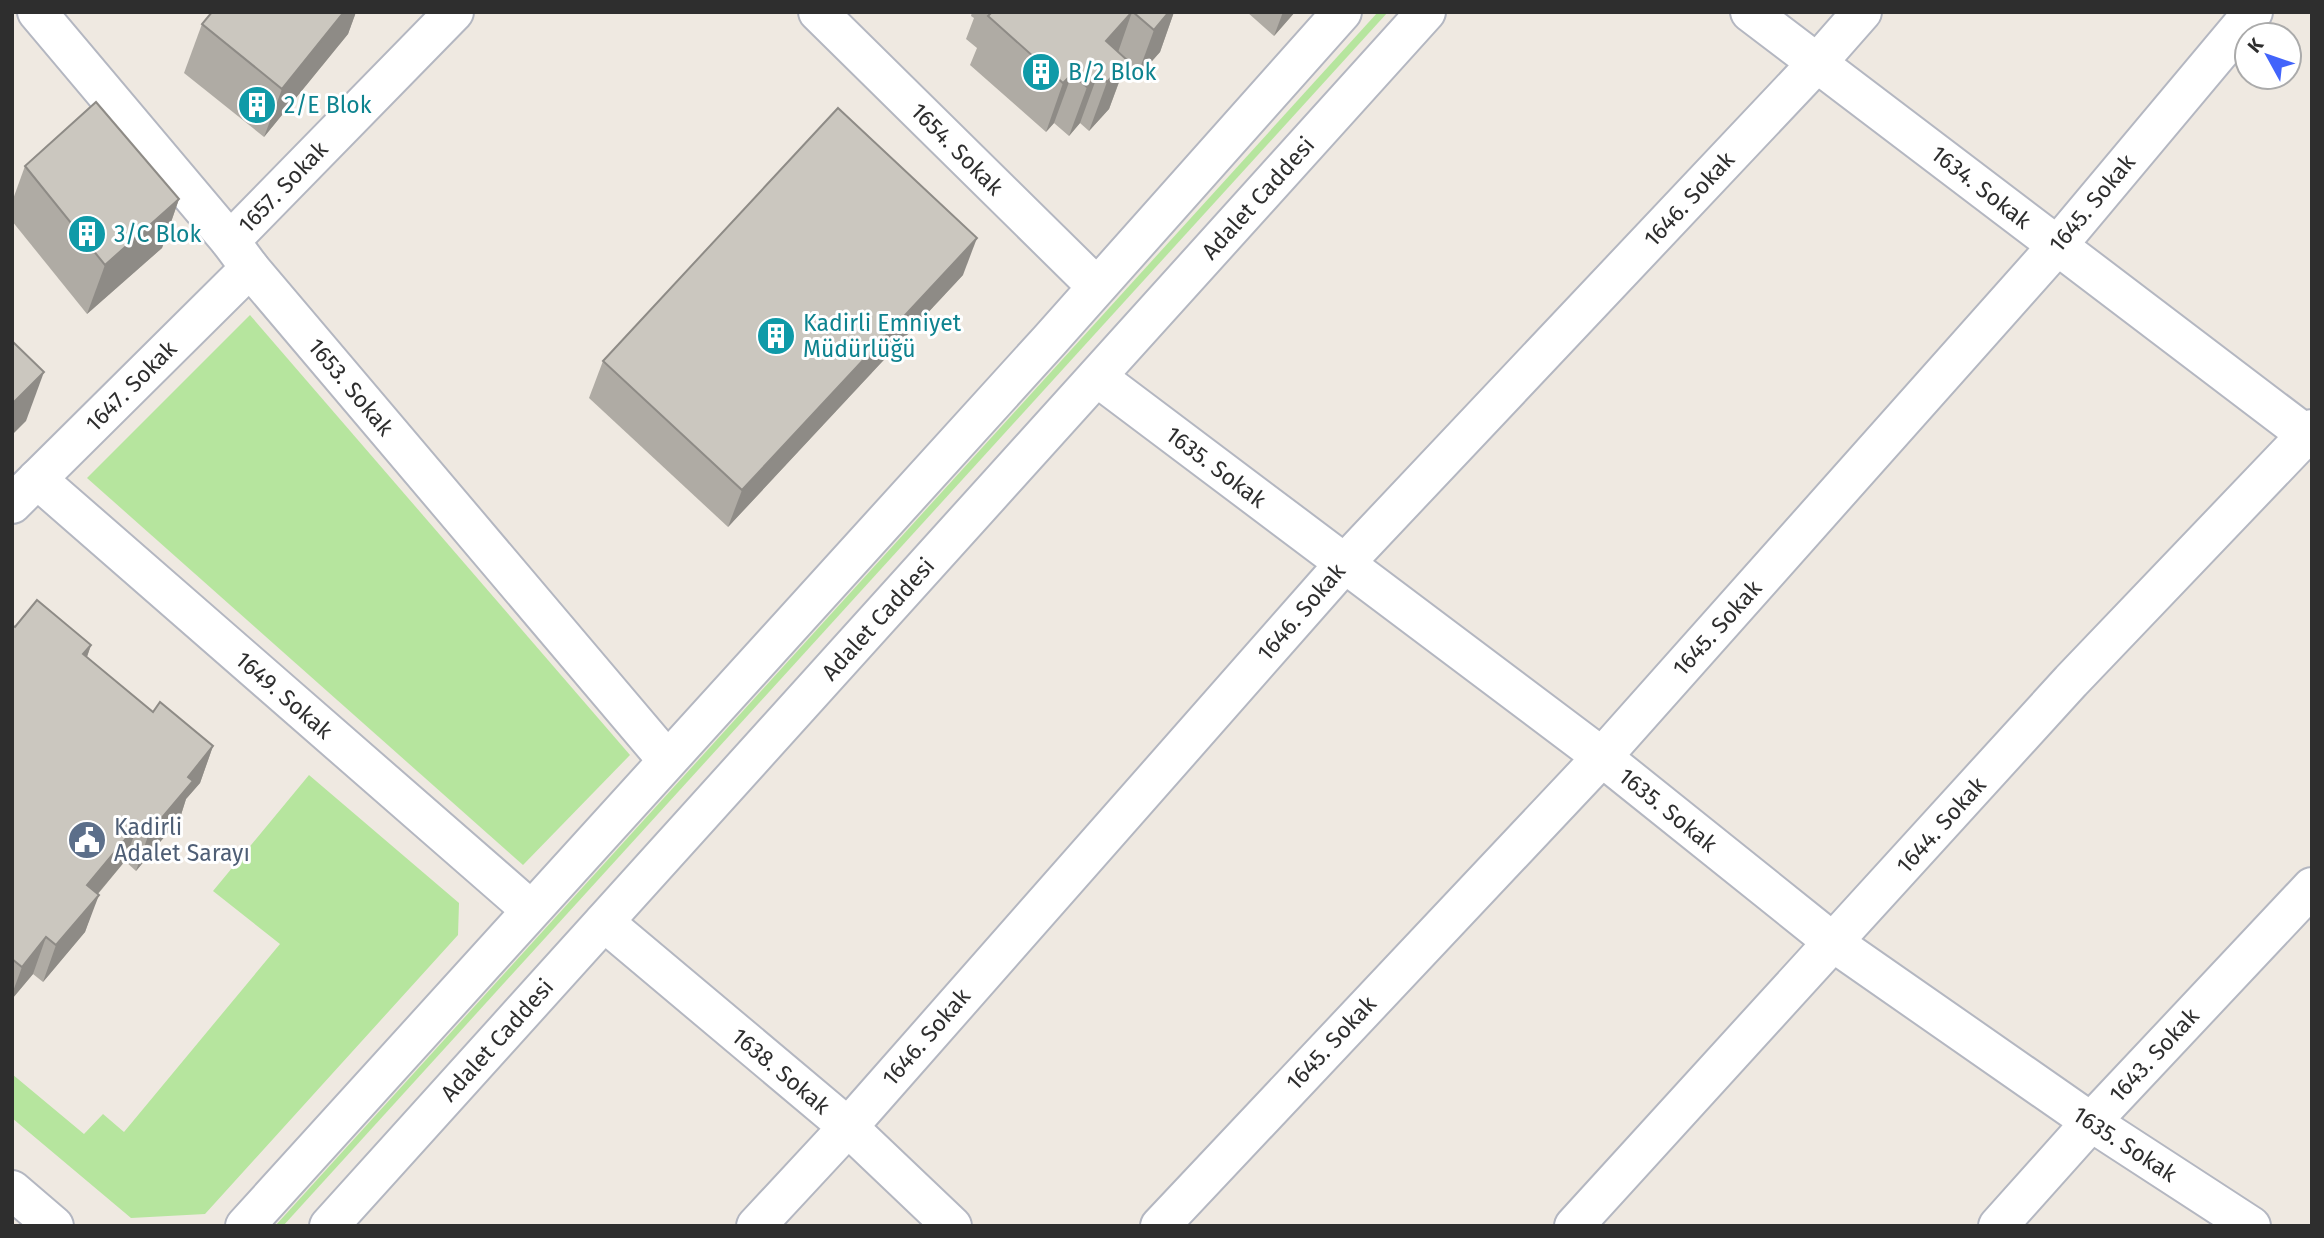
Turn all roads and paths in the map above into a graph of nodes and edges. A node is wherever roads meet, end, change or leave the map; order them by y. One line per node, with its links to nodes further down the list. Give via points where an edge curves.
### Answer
1 (37, 12): 11 (street, 1653. Sokak)
2 (454, 12): 11 (street, 1657. Sokak)
3 (818, 12): 12 (street, 1654. Sokak)
4 (1342, 12): 12 (street)
5 (1426, 12): 13 (street, Adalet Caddesi)
6 (1750, 12): 9 (street, 1634. Sokak)
7 (1862, 12): 9 (street, 1646. Sokak)
8 (2253, 12): 10 (street, 1645. Sokak)
9 (1818, 62): 10 (street, 1634. Sokak); 16 (street, 1646. Sokak)
10 (2057, 246): 14 (street, 1634. Sokak); 17 (street, 1645. Sokak)
11 (240, 255): 15 (street, 1647. Sokak); 18 (street, 1653. Sokak)
12 (1096, 286): 18 (street)
13 (1097, 377): 16 (street, 1635. Sokak); 21 (street, Adalet Caddesi)
14 (2310, 434): 22 (street, 1644. Sokak, via 2071,681)
15 (24, 492): 20 (street, 1649. Sokak)
16 (1345, 563): 17 (street, 1635. Sokak); 24 (street, 1646. Sokak)
17 (1602, 757): 22 (street, 1635. Sokak); 31 (street, 1645. Sokak)
18 (667, 760): 20 (street)
19 (2312, 887): 23 (street, 1643. Sokak)
20 (531, 910): 27 (street)
21 (604, 922): 24 (street, 1638. Sokak); 28 (street, Adalet Caddesi)
22 (1834, 943): 23 (street, 1635. Sokak); 32 (street, 1644. Sokak)
23 (2091, 1122): 33 (street, 1643. Sokak); 34 (street, 1635. Sokak)
24 (848, 1127): 29 (street, 1646. Sokak); 30 (street, 1638. Sokak)
25 (12, 1190): 26 (street)
26 (54, 1226)
27 (245, 1226)
28 (329, 1226)
29 (756, 1226)
30 (952, 1226)
31 (1160, 1226)
32 (1574, 1226)
33 (1998, 1226)
34 (2250, 1226)

